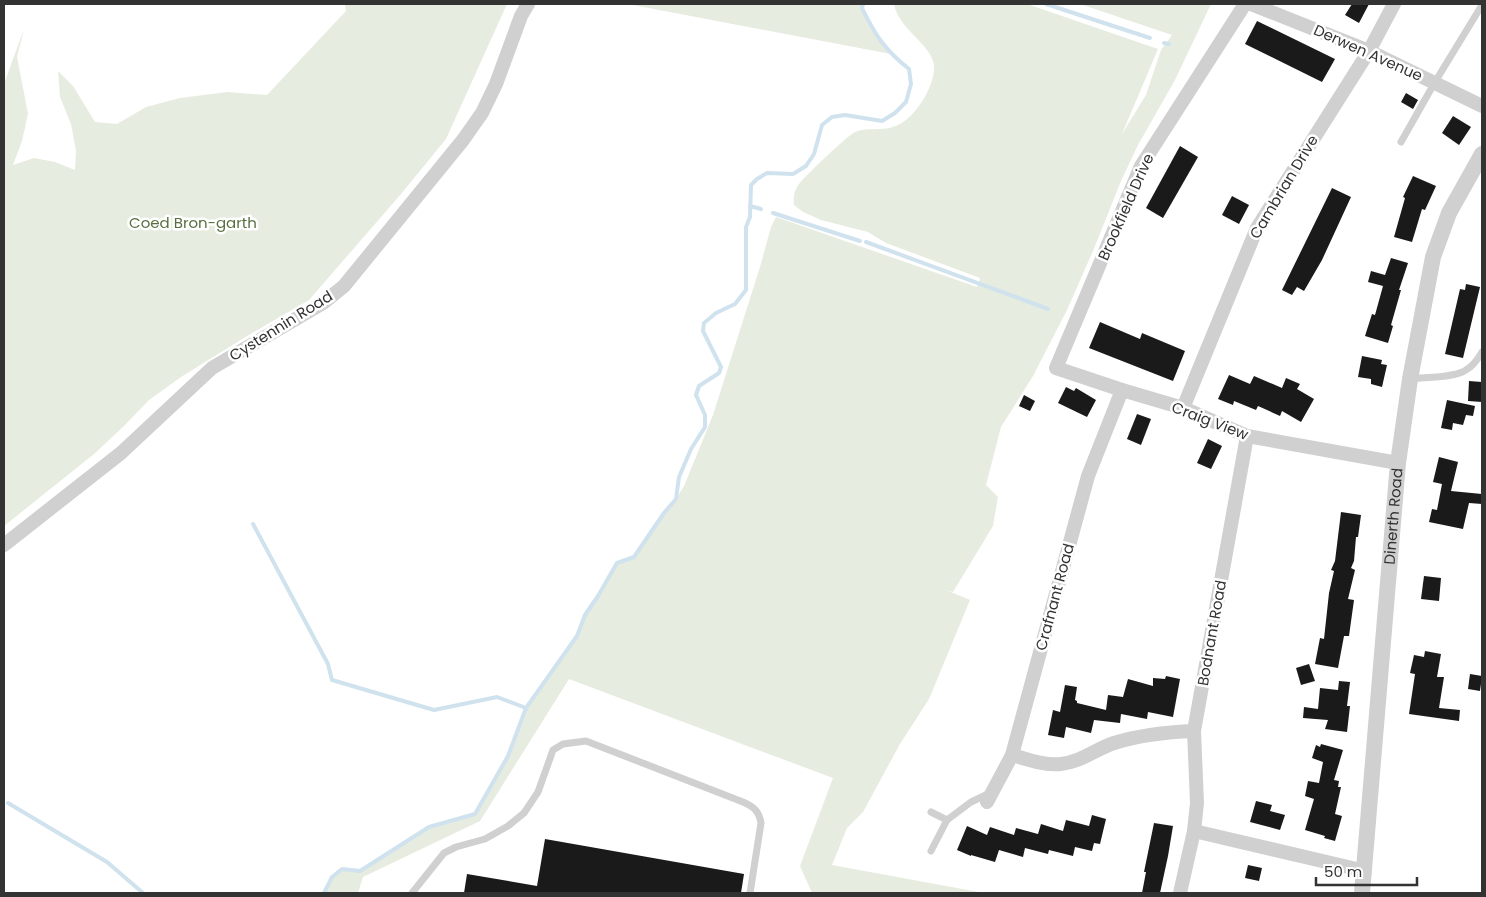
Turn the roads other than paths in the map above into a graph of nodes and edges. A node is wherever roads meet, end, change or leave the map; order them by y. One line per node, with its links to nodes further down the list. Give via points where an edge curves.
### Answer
1 (528, 4): 18 (street, Cystennin Road, via 482,113 344,286 315,308 212,368 120,453)
2 (1245, 4): 12 (street, Brookfield Drive, via 1141,166)
3 (1251, 4): 6 (street, Derwen Avenue)
4 (1394, 4): 6 (street, Cambrian Drive)
5 (1482, 5): 7 (lane)
6 (1369, 51): 7 (street, Derwen Avenue); 15 (street, Cambrian Drive, via 1257,228)
7 (1435, 82): 8 (street, Derwen Avenue); 9 (lane)
8 (1482, 106)
9 (1401, 142)
10 (1482, 154): 13 (street, Dinerth Road, via 1448,213 1433,257)
11 (1482, 352): 13 (lane, via 1465,372)
12 (1056, 368): 14 (street, Craig View)
13 (1410, 379): 17 (street, Dinerth Road)
14 (1122, 390): 15 (street, Craig View); 20 (street, Crafnant Road, via 1088,476)
15 (1183, 408): 16 (street, Craig View)
16 (1247, 436): 17 (street, Craig View); 19 (street, Bodnant Road)
17 (1398, 463): 26 (street, Dinerth Road)
18 (4, 545)
19 (1194, 731): 20 (street, via 1134,738 1059,765); 24 (street, Bodnant Road)
20 (1012, 755): 21 (street, Crafnant Road)
21 (989, 798): 23 (lane, via 971,802)
22 (931, 812): 23 (lane)
23 (947, 820): 25 (lane)
24 (1194, 830): 26 (street); 29 (street, Bodnant Road)
25 (931, 851)
26 (1365, 872): 30 (street, Dinerth Road)
27 (412, 893): 28 (lane, via 444,853 484,839 524,813 538,792 553,750 563,744 586,741 744,802 760,813)
28 (750, 893)
29 (1180, 893)
30 (1362, 893)

